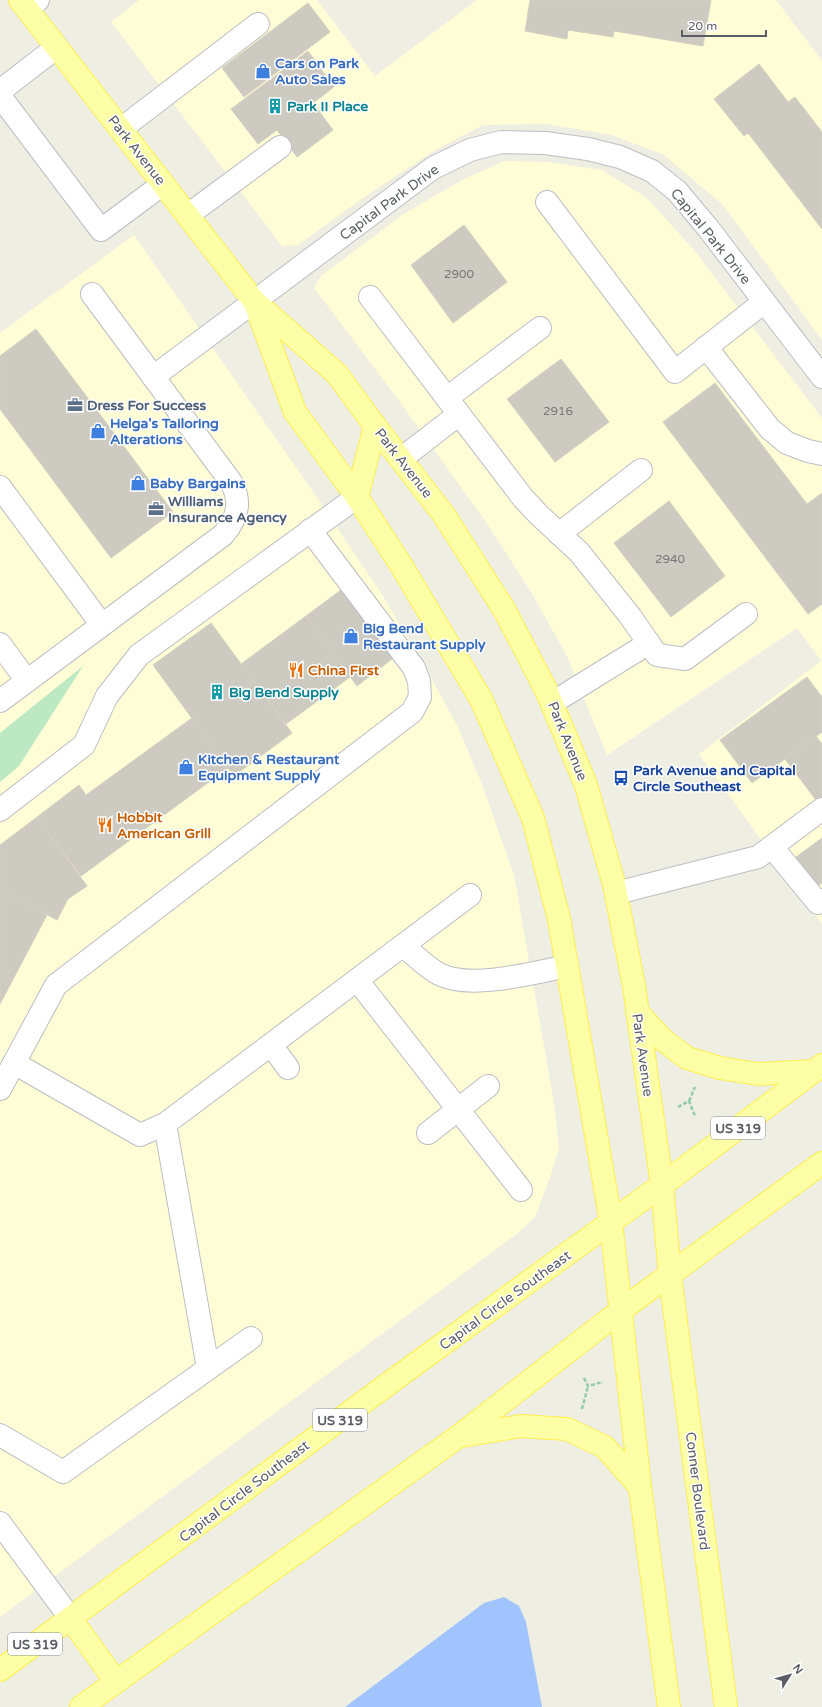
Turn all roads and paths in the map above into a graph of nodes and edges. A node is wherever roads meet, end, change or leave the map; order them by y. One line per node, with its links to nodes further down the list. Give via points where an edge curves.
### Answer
1 (29, 3): 3 (main road, Park Avenue)
2 (258, 24): 6 (street)
3 (57, 47): 4 (street); 6 (main road, Park Avenue)
4 (0, 91)
5 (0, 96): 8 (street, via 101,230)
6 (121, 129): 8 (main road, Park Avenue)
7 (280, 147): 10 (street)
8 (163, 184): 10 (main road, Park Avenue)
9 (547, 202): 16 (street, via 675,372)
10 (188, 215): 13 (main road, Park Avenue)
11 (92, 294): 17 (street)
12 (370, 297): 19 (street)
13 (254, 301): 14 (street, Capital Park Drive, via 433,168 470,150 501,142 545,143 588,150 620,157 652,171 677,191); 17 (street, Capital Park Drive); 20 (main road, Park Avenue, via 337,374); 25 (main road, Park Avenue, via 295,412)
14 (764, 302): 16 (street); 18 (street, Capital Park Drive)
15 (540, 328): 19 (street)
16 (706, 347): 21 (street, via 770,429 787,443)
17 (153, 377): 29 (street, via 231,482 236,491 236,514 232,525 223,535)
18 (822, 377)
19 (453, 406): 22 (street); 27 (street, via 523,498)
20 (375, 426): 22 (main road, Park Avenue); 25 (main road)
21 (822, 454)
22 (401, 459): 34 (main road, Park Avenue, via 444,515 505,611)
23 (641, 470): 27 (street)
24 (0, 487): 29 (street)
25 (357, 497): 26 (street); 42 (main road, Park Avenue, via 481,699 533,818 559,920)
26 (310, 530): 36 (street, via 139,655 107,696 84,745); 46 (street, via 414,668 419,681 420,697 412,712 56,985)
27 (560, 534): 30 (street, via 579,552)
28 (746, 614): 30 (street, via 685,659 657,655)
29 (102, 625): 32 (street)
30 (649, 643): 34 (street)
31 (0, 644): 32 (street)
32 (27, 681): 33 (street)
33 (0, 701)
34 (552, 704): 38 (main road, Park Avenue, via 586,785)
35 (822, 809): 37 (street)
36 (0, 810)
37 (772, 847): 38 (street, via 758,857); 40 (street, via 818,903)
38 (616, 893): 44 (main road, Park Avenue)
39 (470, 895): 41 (street)
40 (822, 900)
41 (403, 946): 42 (street, via 439,974 458,980 487,981); 43 (street)
42 (567, 966): 59 (main road, Park Avenue)
43 (357, 980): 45 (street); 52 (street)
44 (637, 1012): 48 (main road, via 663,1040 687,1058 720,1068 758,1074); 57 (main road, Park Avenue)
45 (271, 1045): 47 (street); 54 (street)
46 (14, 1063): 50 (street); 54 (street, via 140,1134)
47 (288, 1068)
48 (818, 1068): 57 (main road, US 319)
49 (488, 1086): 52 (street)
50 (0, 1089)
51 (675, 1109): 53 (path, via 689,1101)
52 (458, 1110): 55 (street); 58 (street)
53 (695, 1116)
54 (165, 1124): 63 (street)
55 (428, 1133)
56 (822, 1163): 60 (main road)
57 (662, 1185): 59 (main road, Capital Circle Southeast / US 319); 60 (main road, Park Avenue)
58 (520, 1190)
59 (611, 1222): 61 (main road, Park Avenue); 72 (main road, Capital Circle Southeast / US 319)
60 (670, 1276): 61 (main road); 77 (main road, Conner Boulevard)
61 (620, 1311): 69 (main road); 70 (main road)
62 (251, 1338): 63 (street)
63 (208, 1368): 68 (street, via 63,1472)
64 (584, 1378): 66 (path)
65 (606, 1381): 66 (path)
66 (588, 1386): 67 (path)
67 (580, 1416)
68 (0, 1436)
69 (459, 1436): 70 (main road, via 522,1426 567,1429 605,1447); 74 (main road)
70 (640, 1487): 76 (main road)
71 (0, 1524): 72 (street)
72 (71, 1619): 73 (main road, Capital Circle Southeast / US 319); 74 (main road)
73 (0, 1670)
74 (116, 1682): 75 (main road)
75 (81, 1707)
76 (669, 1707)
77 (726, 1707)

